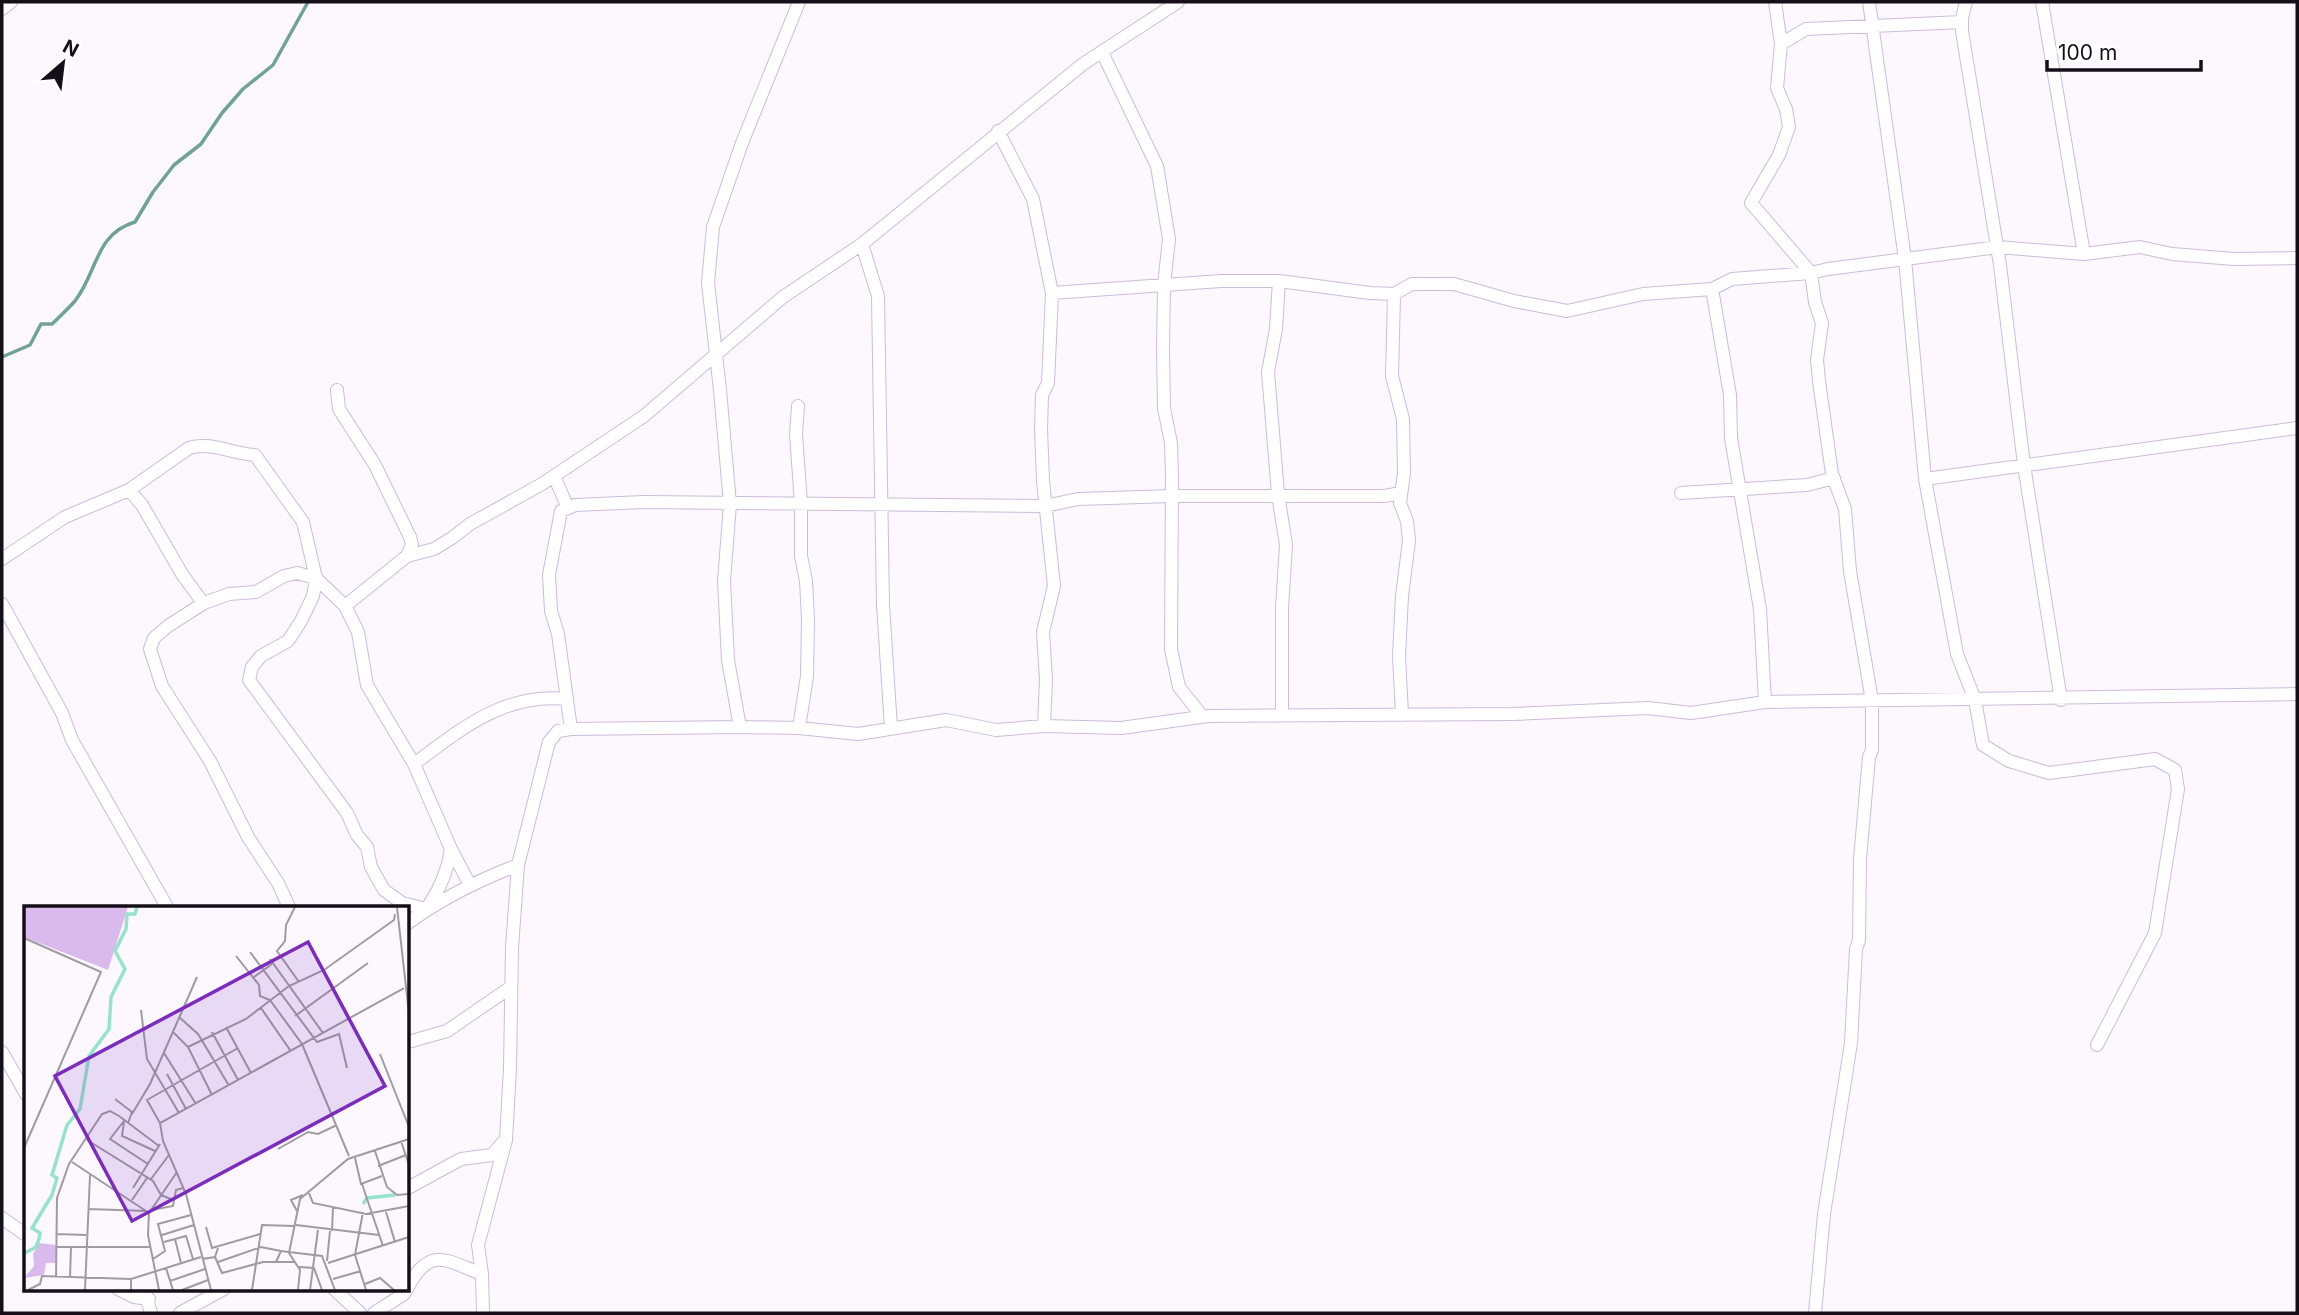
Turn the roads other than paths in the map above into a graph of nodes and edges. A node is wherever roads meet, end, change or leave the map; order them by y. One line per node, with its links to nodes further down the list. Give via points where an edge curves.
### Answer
1 (11, 2): 8 (street)
2 (799, 2): 25 (street, via 713,227 708,283)
3 (1178, 2): 12 (street)
4 (1775, 2): 11 (street)
5 (1868, 2): 10 (street)
6 (1966, 2): 9 (street)
7 (2042, 2): 16 (street)
8 (2, 9)
9 (1962, 22): 10 (street); 15 (street)
10 (1871, 27): 11 (street, via 1806,29); 18 (street)
11 (1781, 44): 19 (street, via 1777,88 1789,127 1779,155 1751,203)
12 (1102, 52): 13 (street); 21 (street, via 1157,166 1169,239)
13 (998, 131): 14 (street); 23 (street, via 1033,198)
14 (862, 244): 25 (street, via 783,297); 41 (street, via 878,296)
15 (1998, 247): 16 (street); 18 (street); 29 (street)
16 (2084, 254): 17 (street, via 2140,247 2234,259)
17 (2297, 258)
18 (1905, 259): 19 (street); 32 (street)
19 (1811, 273): 22 (street, via 1732,279); 31 (street, via 1822,323 1817,360)
20 (1279, 281): 21 (street); 24 (street); 37 (street, via 1268,372)
21 (1164, 285): 23 (street); 38 (street, via 1164,408 1171,443)
22 (1712, 289): 24 (street, via 1643,294 1567,311 1514,302 1454,284 1412,284); 34 (street, via 1731,395 1731,438)
23 (1052, 293): 42 (street, via 1048,383 1042,395)
24 (1394, 294): 35 (street, via 1392,376 1403,419)
25 (716, 354): 30 (street, via 644,416); 39 (street)
26 (337, 390): 44 (street, via 339,409 375,465 410,537)
27 (798, 406): 40 (street)
28 (2297, 428): 29 (street)
29 (2024, 465): 32 (street); 52 (street)
30 (554, 476): 43 (street); 44 (street, via 452,538)
31 (1833, 478): 34 (street); 54 (street, via 1845,509 1850,571)
32 (1925, 479): 53 (street, via 1957,654)
33 (129, 489): 45 (street, via 65,517); 46 (street, via 199,445 255,455 303,522); 48 (street)
34 (1739, 491): 36 (street); 55 (street, via 1760,609)
35 (1401, 493): 37 (street); 57 (street, via 1409,541 1399,656)
36 (1681, 493)
37 (1278, 494): 38 (street); 56 (street, via 1286,545)
38 (1172, 496): 42 (street, via 1078,499); 58 (street, via 1171,649 1179,687)
39 (730, 504): 40 (street); 43 (street, via 644,502); 60 (street, via 723,581 727,660)
40 (801, 504): 41 (street); 61 (street, via 808,619)
41 (882, 505): 42 (street); 62 (street)
42 (1045, 506): 59 (street, via 1054,586 1043,632)
43 (568, 508): 51 (street, via 561,511 549,575)
44 (407, 556): 49 (street)
45 (2, 559)
46 (316, 578): 48 (street, via 297,573 256,592 229,594); 49 (street); 70 (street, via 313,596 288,641 261,656 249,680 347,813 384,890 402,903)
47 (2, 604): 68 (street, via 72,740)
48 (203, 604): 69 (street, via 154,638 151,653 168,697 203,749)
49 (345, 606): 64 (street, via 358,632 367,685)
50 (2297, 694): 52 (street)
51 (567, 699): 63 (street); 64 (street, via 547,697 504,705)
52 (2061, 699): 53 (street)
53 (1975, 700): 54 (street); 74 (street, via 1983,745 2009,761 2049,774 2155,759 2175,771 2178,789 2155,933)
54 (1872, 701): 55 (street); 93 (street, via 1851,1043 1830,1167)
55 (1765, 702): 57 (street, via 1691,713 1648,708)
56 (1282, 715): 57 (street); 58 (street)
57 (1402, 715)
58 (1202, 716): 59 (street, via 1121,728)
59 (1044, 726): 62 (street, via 996,730 946,720)
60 (740, 727): 61 (street); 63 (street)
61 (800, 728): 62 (street, via 858,734)
62 (891, 728)
63 (570, 729): 66 (street, via 558,731 549,742)
64 (415, 764): 65 (street)
65 (451, 849): 67 (street); 70 (street, via 439,891)
66 (518, 865): 67 (street); 72 (street)
67 (470, 885): 70 (street)
68 (166, 906)
69 (289, 906)
70 (427, 909): 71 (street)
71 (410, 922)
72 (512, 987): 73 (street, via 447,1031); 77 (street)
73 (410, 1041)
74 (2097, 1045)
75 (2, 1052): 76 (street)
76 (24, 1090)
77 (506, 1140): 78 (street, via 492,1155 461,1158); 81 (street, via 478,1245)
78 (410, 1187)
79 (2, 1218): 80 (street)
80 (24, 1234)
81 (482, 1274): 82 (street, via 433,1259); 92 (street)
82 (410, 1284)
83 (120, 1290): 87 (street, via 134,1297)
84 (222, 1290): 89 (street)
85 (335, 1290): 90 (street)
86 (406, 1290): 91 (street)
87 (146, 1294): 88 (street)
88 (151, 1313)
89 (180, 1313)
90 (360, 1313)
91 (374, 1313)
92 (483, 1313)
93 (1815, 1313)

